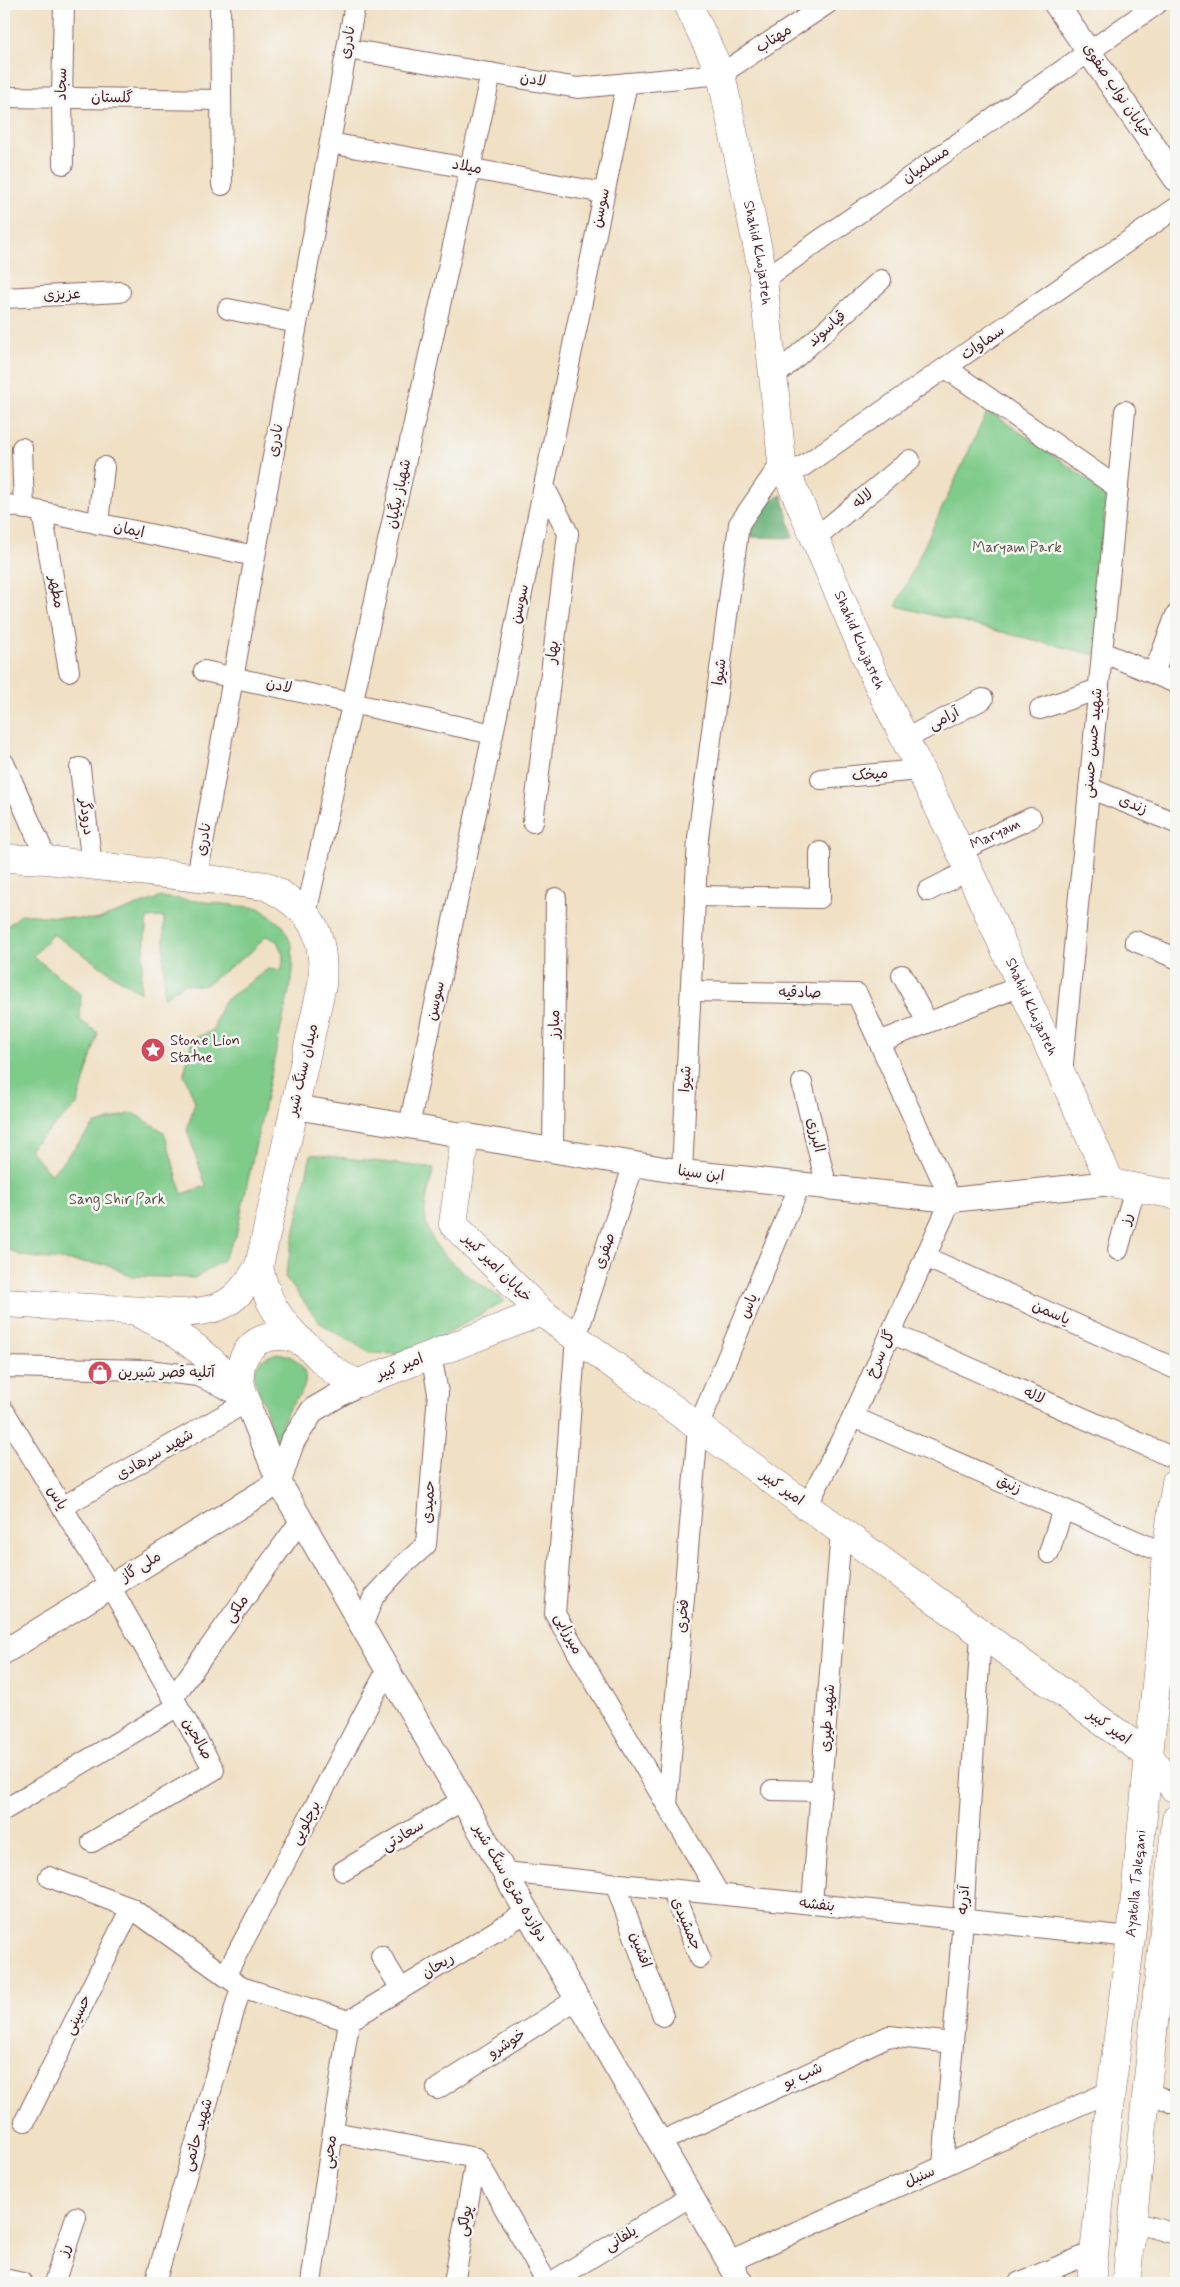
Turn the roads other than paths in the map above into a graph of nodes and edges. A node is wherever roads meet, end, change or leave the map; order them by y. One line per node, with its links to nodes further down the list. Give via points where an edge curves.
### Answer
1 (64, 4): 14 (street, سجاد)
2 (220, 4): 15 (street)
3 (355, 4): 8 (street, نادری)
4 (688, 4): 11 (main road, Shahid Khojasteh)
5 (827, 4): 11 (street, مهتاب)
6 (1056, 4): 9 (street, خیابان نواب صفوی)
7 (1157, 4): 9 (street, مسلمیان)
8 (347, 49): 10 (street, لادن); 16 (street, نادری)
9 (1090, 51): 19 (street, خیابان نواب صفوی); 23 (street, مسلمیان)
10 (491, 73): 12 (street, لادن, via 578,88); 18 (street, شهباز بیگیان)
11 (721, 74): 12 (street, لادن); 23 (main road, Shahid Khojasteh)
12 (627, 83): 21 (street, سوسن)
13 (4, 97): 14 (street, گلستان)
14 (62, 98): 15 (street, گلستان); 17 (street, سجاد)
15 (221, 100): 20 (street)
16 (330, 143): 18 (street, میلاد); 28 (street, نادری)
17 (63, 164)
18 (470, 168): 21 (street, میلاد); 52 (street, شهباز بیگیان)
19 (1176, 179)
20 (222, 185)
21 (604, 193): 36 (street, سوسن)
22 (1176, 208): 29 (street, سماوات)
23 (763, 280): 30 (main road, Shahid Khojasteh)
24 (881, 280): 30 (street, قیاسوند)
25 (120, 292): 26 (street, عزیزی)
26 (4, 298)
27 (228, 309): 28 (street)
28 (297, 323): 42 (street, نادری)
29 (946, 368): 35 (street, سماوات); 37 (street)
30 (774, 378): 35 (main road, Shahid Khojasteh)
31 (1125, 411): 37 (street, شهید حسن حسنی)
32 (22, 448): 39 (street)
33 (910, 460): 41 (street, لاله)
34 (104, 467): 40 (street)
35 (786, 469): 41 (main road, Shahid Khojasteh); 71 (street, شیوا, via 739,524 698,838)
36 (544, 486): 54 (street, سوسن); 62 (street, بهار, via 568,533)
37 (1118, 488): 44 (street, شهید حسن حسنی)
38 (4, 504): 39 (street, ایمان)
39 (33, 510): 40 (street, ایمان); 46 (street, مطهر)
40 (98, 524): 42 (street, ایمان)
41 (815, 538): 55 (main road, Shahid Khojasteh)
42 (255, 556): 48 (street, نادری)
43 (1176, 615): 47 (street)
44 (1102, 652): 47 (street); 50 (street, شهید حسن حسنی)
45 (204, 670): 48 (street, لادن)
46 (69, 671)
47 (1154, 674): 49 (street)
48 (233, 676): 52 (street, لادن); 69 (street, نادری)
49 (1176, 683)
50 (1099, 689): 53 (street); 60 (street, شهید حسن حسنی)
51 (983, 699): 55 (street, آرامی)
52 (353, 702): 54 (street, لادن); 73 (street, شهباز بیگیان)
53 (1040, 709)
54 (493, 734): 84 (street, سوسن)
55 (905, 739): 58 (main road, Shahid Khojasteh)
56 (4, 763): 66 (street)
57 (80, 768): 68 (street, درودگر)
58 (919, 770): 59 (street, میخک); 67 (main road, Shahid Khojasteh)
59 (821, 779)
60 (1089, 788): 63 (street, زندی); 81 (street, شهید حسن حسنی)
61 (1031, 818): 67 (street, Maryam)
62 (533, 822)
63 (1176, 823)
64 (820, 852): 71 (street, via 820,898)
65 (4, 858): 66 (main road, میدان سنگ شیر)
66 (47, 860): 68 (main road, میدان سنگ شیر)
67 (964, 861): 70 (street, Maryam); 77 (main road, Shahid Khojasteh)
68 (92, 865): 69 (main road, میدان سنگ شیر)
69 (197, 877): 73 (main road, میدان سنگ شیر, via 266,886 288,897)
70 (928, 890)
71 (695, 896): 78 (street, شیوا)
72 (556, 898): 86 (street, مبارز)
73 (306, 914): 83 (main road, میدان سنگ شیر, via 318,936 324,960 322,984)
74 (1135, 941): 75 (street)
75 (1176, 958)
76 (902, 975): 79 (street)
77 (1022, 986): 79 (street); 81 (main road, Shahid Khojasteh)
78 (691, 991): 80 (street, صادقیه, via 857,994); 88 (street, شیوا)
79 (926, 1022): 80 (street)
80 (879, 1042): 93 (street, صادقیه)
81 (1062, 1075): 90 (main road, Shahid Khojasteh)
82 (802, 1083): 91 (street, البرزی)
83 (295, 1107): 84 (street, ابن سینا); 96 (main road, میدان سنگ شیر)
84 (409, 1126): 85 (street, ابن سینا)
85 (465, 1136): 86 (street, ابن سینا); 99 (main road, خیابان امیر کبیر, via 453,1224)
86 (553, 1150): 87 (street, ابن سینا)
87 (634, 1164): 88 (street, ابن سینا); 101 (street, صفری)
88 (682, 1172): 89 (street, ابن سینا)
89 (800, 1185): 91 (street, ابن سینا); 110 (street, یاس)
90 (1123, 1185): 92 (main road); 93 (street, ابن سینا); 94 (street, رز)
91 (828, 1188): 93 (street, ابن سینا)
92 (1176, 1195)
93 (951, 1200): 95 (street, گل سرخ)
94 (1118, 1250)
95 (925, 1257): 100 (street, گل سرخ); 105 (street, یاسمن)
96 (259, 1266): 98 (main road, میدان سنگ شیر, via 246,1287 227,1303 203,1312); 102 (main road, via 270,1304)
97 (5, 1304): 98 (main road, میدان سنگ شیر)
98 (135, 1311): 107 (main road, via 159,1323 207,1356)
99 (541, 1312): 101 (main road, امیر کبیر); 103 (main road, امیر کبیر)
100 (891, 1334): 109 (street, گل سرخ); 111 (street, لاله)
101 (576, 1338): 110 (main road, امیر کبیر); 133 (street, میرزایی, via 555,1614)
102 (303, 1343): 106 (main road, via 332,1369); 107 (main road, via 291,1337 278,1336 254,1344 240,1366 241,1391)
103 (431, 1355): 106 (main road, امیر کبیر); 122 (street, حمیدی, via 438,1393 426,1545 374,1596)
104 (4, 1367): 107 (street, via 148,1370 198,1376)
105 (1176, 1369)
106 (359, 1383): 112 (street, via 313,1410 292,1442)
107 (248, 1402): 112 (street, دوازده متری سنگ شیر); 115 (street, شهید سرهادی)
108 (4, 1411): 115 (street, یاس)
109 (853, 1417): 114 (street, گل سرخ); 116 (street, زنبق)
110 (698, 1427): 114 (main road, امیر کبیر); 133 (street, فخری)
111 (1176, 1459)
112 (279, 1482): 117 (street, دوازده متری سنگ شیر); 121 (street, ملی گاز)
113 (1176, 1482): 120 (main road, Ayatolla Taleqani)
114 (806, 1506): 118 (main road, امیر کبیر)
115 (62, 1507): 121 (street, یاس)
116 (1063, 1509): 119 (street); 120 (street, زنبق)
117 (301, 1520): 122 (street, دوازده متری سنگ شیر); 127 (street, ملکی)
118 (841, 1531): 123 (main road, امیر کبیر); 130 (street, شهید طیری)
119 (1048, 1554)
120 (1166, 1554): 124 (main road, Ayatolla Taleqani)
121 (110, 1586): 125 (street, ملی گاز); 127 (street, صالحین)
122 (362, 1626): 126 (street, دوازده متری سنگ شیر)
123 (981, 1634): 128 (main road, امیر کبیر); 146 (street, آذربه)
124 (1168, 1635): 128 (main road, Ayatolla Taleqani)
125 (4, 1652)
126 (388, 1670): 132 (street, دوازده متری سنگ شیر); 150 (street, برچلویی)
127 (175, 1702): 134 (street, ملکی); 136 (street, صالحین, via 214,1770)
128 (1148, 1755): 131 (main road, امیر کبیر); 147 (main road, Ayatolla Taleqani)
129 (772, 1790): 130 (street)
130 (822, 1791): 143 (street, شهید طیری)
131 (1175, 1791)
132 (463, 1800): 137 (street, سعادتی); 138 (street, دوازده متری سنگ شیر)
133 (667, 1805): 142 (street, میرزایی)
134 (4, 1810)
135 (1176, 1819): 154 (main road)
136 (92, 1842)
137 (343, 1871)
138 (504, 1872): 140 (street, بنفشه); 145 (street, دوازده متری سنگ شیر)
139 (49, 1878): 144 (street)
140 (616, 1885): 141 (street, بنفشه); 155 (street, افشین)
141 (672, 1890): 142 (street, بنفشه); 149 (street, جمشیدی)
142 (719, 1894): 143 (street, بنفشه)
143 (812, 1904): 146 (street, بنفشه)
144 (131, 1908): 150 (street); 162 (street, حسینی)
145 (527, 1912): 151 (street, ریحان); 152 (street, دوازده متری سنگ شیر)
146 (963, 1920): 147 (street, بنفشه); 157 (street, آذربه)
147 (1131, 1937): 153 (main road, Ayatolla Taleqani)
148 (381, 1956): 151 (street)
149 (700, 1958)
150 (233, 1982): 156 (street); 176 (street, شهید حاتمی)
151 (400, 1990): 156 (street, ریحان)
152 (577, 1999): 158 (street, خوشرو); 164 (street, دوازده متری سنگ شیر)
153 (1122, 2005): 154 (main road); 159 (main road, Ayatolla Taleqani)
154 (1155, 2006): 160 (main road)
155 (664, 2016)
156 (349, 2021): 163 (street, محبی)
157 (953, 2043): 164 (street, شب بو, via 888,2036); 166 (street, آذربه)
158 (438, 2089)
159 (1111, 2091): 166 (street, سنبل); 171 (main road, Ayatolla Taleqani)
160 (1147, 2092): 161 (street); 169 (main road)
161 (1176, 2104)
162 (25, 2121)
163 (333, 2132): 165 (street); 177 (street, محبی)
164 (660, 2142): 167 (street, دوازده متری سنگ شیر)
165 (476, 2158): 178 (street, پولکی); 179 (street)
166 (943, 2166): 172 (street, سنبل)
167 (691, 2196): 172 (street, دوازده متری سنگ شیر); 179 (street, یلفانی)
168 (76, 2217): 175 (street, رز)
169 (1133, 2222): 170 (street); 183 (main road)
170 (1176, 2234)
171 (1094, 2252): 181 (street); 182 (main road, Ayatolla Taleqani)
172 (729, 2262): 180 (street, دوازده متری سنگ شیر)
173 (4, 2279): 174 (street)
174 (22, 2283)
175 (54, 2283)
176 (155, 2283)
177 (311, 2283)
178 (454, 2283)
179 (549, 2283)
180 (741, 2283)
181 (1018, 2283)
182 (1091, 2283)
183 (1126, 2283)

